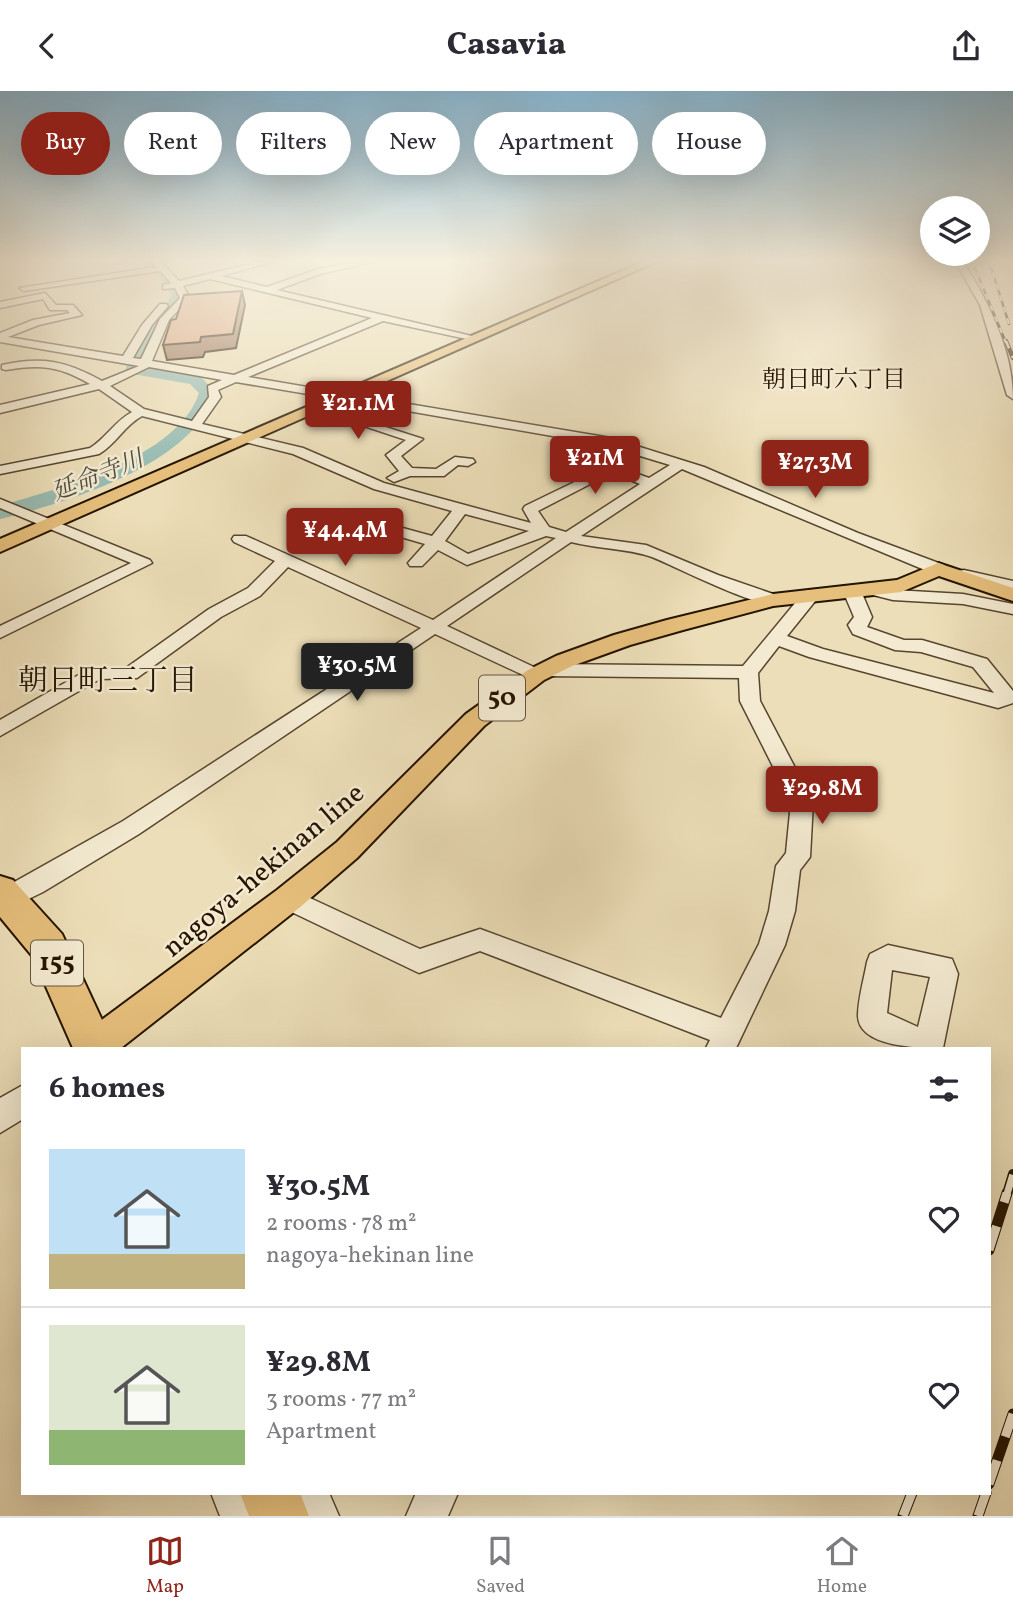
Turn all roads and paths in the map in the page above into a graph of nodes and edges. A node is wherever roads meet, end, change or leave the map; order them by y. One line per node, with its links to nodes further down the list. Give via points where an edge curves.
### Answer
1 (24, 328): 8 (street)
2 (145, 328): 10 (street)
3 (161, 328): 11 (street)
4 (360, 328): 13 (street)
5 (420, 328): 9 (street)
6 (499, 328): 9 (main road)
7 (992, 328): 16 (street)
8 (0, 338): 10 (street)
9 (472, 339): 15 (main road)
10 (126, 361): 11 (street)
11 (142, 368): 13 (street); 14 (street)
12 (7, 370): 14 (street, via 36,362 71,368)
13 (235, 379): 15 (street); 20 (street, via 212,388 215,397)
14 (101, 385): 18 (street, via 33,396); 19 (street)
15 (345, 395): 17 (street); 21 (main road)
16 (1013, 395)
17 (383, 403): 23 (street, via 606,441); 25 (street, via 361,423 416,439 393,456)
18 (0, 408)
19 (141, 412): 20 (street); 24 (street, via 123,422 94,451)
20 (195, 425): 21 (street)
21 (248, 437): 27 (street, via 298,451); 30 (main road)
22 (468, 463): 25 (street, via 455,461 439,473)
23 (681, 464): 26 (street); 34 (street)
24 (0, 470)
25 (408, 472): 27 (street)
26 (651, 484): 31 (street, via 624,473 593,477 530,509); 33 (street)
27 (379, 486): 29 (street)
28 (2, 504): 30 (street)
29 (461, 509): 31 (street); 36 (street)
30 (51, 524): 37 (main road); 48 (street, via 144,563)
31 (544, 531): 33 (street); 36 (street, via 467,559)
32 (399, 532): 36 (street)
33 (570, 536): 45 (street, via 640,548); 47 (street)
34 (852, 536): 40 (street); 41 (street, via 961,575)
35 (240, 539): 38 (street)
36 (436, 542): 39 (street)
37 (0, 546)
38 (284, 559): 47 (street); 52 (street, via 279,570 231,608 215,613 130,674 96,673)
39 (416, 563)
40 (939, 569): 42 (main road, nagoya-hekinan line / 50, via 901,586); 44 (main road)
41 (1013, 586)
42 (862, 590): 43 (main road, nagoya-hekinan line / 50); 46 (street, via 963,599); 49 (street, via 859,630 902,646 922,646 980,663 1007,697 998,701)
43 (811, 594): 45 (main road, nagoya-hekinan line / 50); 49 (street)
44 (1013, 595)
45 (773, 600): 51 (main road, nagoya-hekinan line / 50, via 622,640)
46 (1013, 609)
47 (436, 627): 51 (street); 53 (street, via 79,862)
48 (0, 633)
49 (774, 638): 50 (street)
50 (748, 672): 51 (street); 55 (street, via 750,701 802,802 798,857 788,866 772,945)
51 (542, 673): 54 (main road, nagoya-hekinan line / 50, via 475,720 347,850)
52 (0, 729)
53 (3, 897): 56 (highway, 155, via 48,946)
54 (288, 899): 55 (street, via 419,961 480,940); 57 (main road, nagoya-hekinan line / 50)
55 (725, 1041)
56 (93, 1047)
57 (94, 1047)
58 (21, 1101): 59 (street)
59 (0, 1117)
60 (233, 1495): 64 (street)
61 (271, 1495): 65 (highway)
62 (310, 1495): 66 (street)
63 (436, 1495): 67 (street)
64 (241, 1516)
65 (279, 1516)
66 (318, 1516)
67 (427, 1516)

